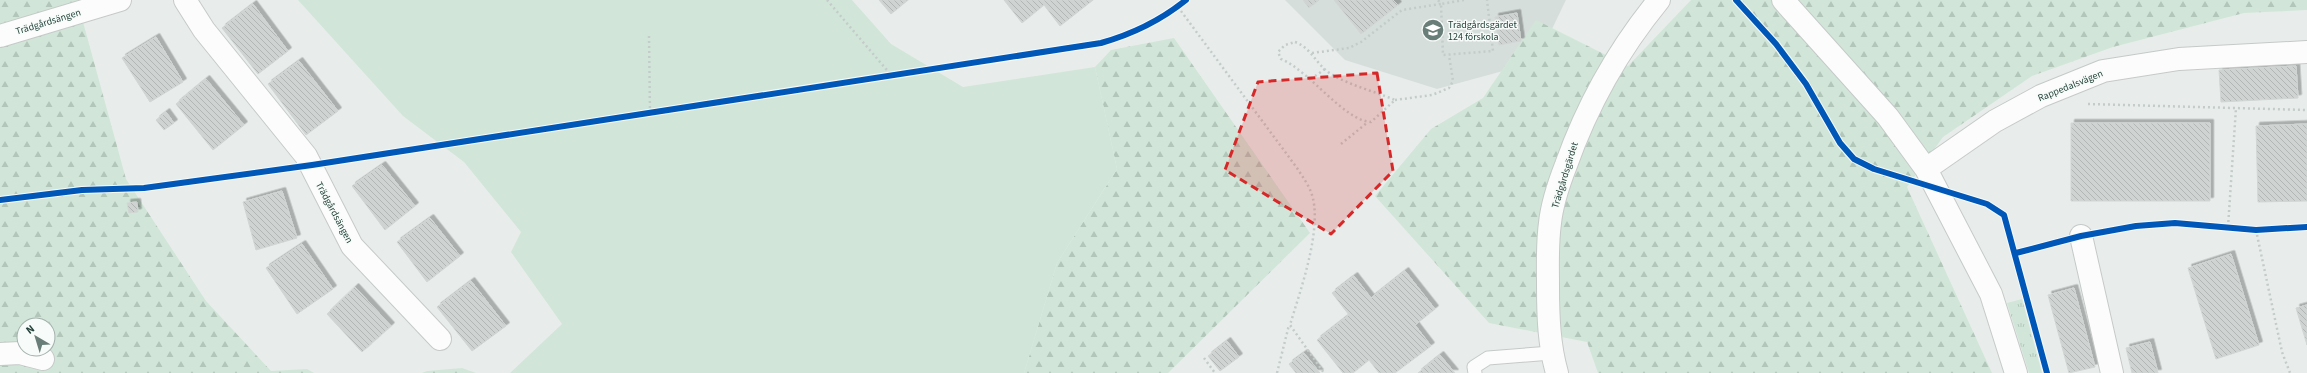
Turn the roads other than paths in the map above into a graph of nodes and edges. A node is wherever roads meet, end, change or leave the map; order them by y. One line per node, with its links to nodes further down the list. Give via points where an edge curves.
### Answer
1 (120, 0): 5 (street, Trädgårdsängen)
2 (185, 0): 9 (street, Trädgårdsängen, via 204,30 306,156 352,246)
3 (1659, 0): 12 (street, Trädgårdsgärdet, via 1635,30 1601,82 1580,126 1559,184 1550,222 1548,311)
4 (1783, 0): 7 (street, via 1888,117)
5 (0, 36)
6 (2307, 52): 7 (street, Rappedalsvägen, via 2179,59 2103,71 2041,96 1995,121)
7 (1926, 169): 14 (street, via 1991,294)
8 (2081, 236): 15 (street)
9 (440, 339)
10 (0, 354): 11 (street, via 20,353)
11 (43, 359)
12 (1554, 363): 13 (lane, via 1488,358 1474,367)
13 (1475, 373)
14 (2016, 373)
15 (2112, 373)

